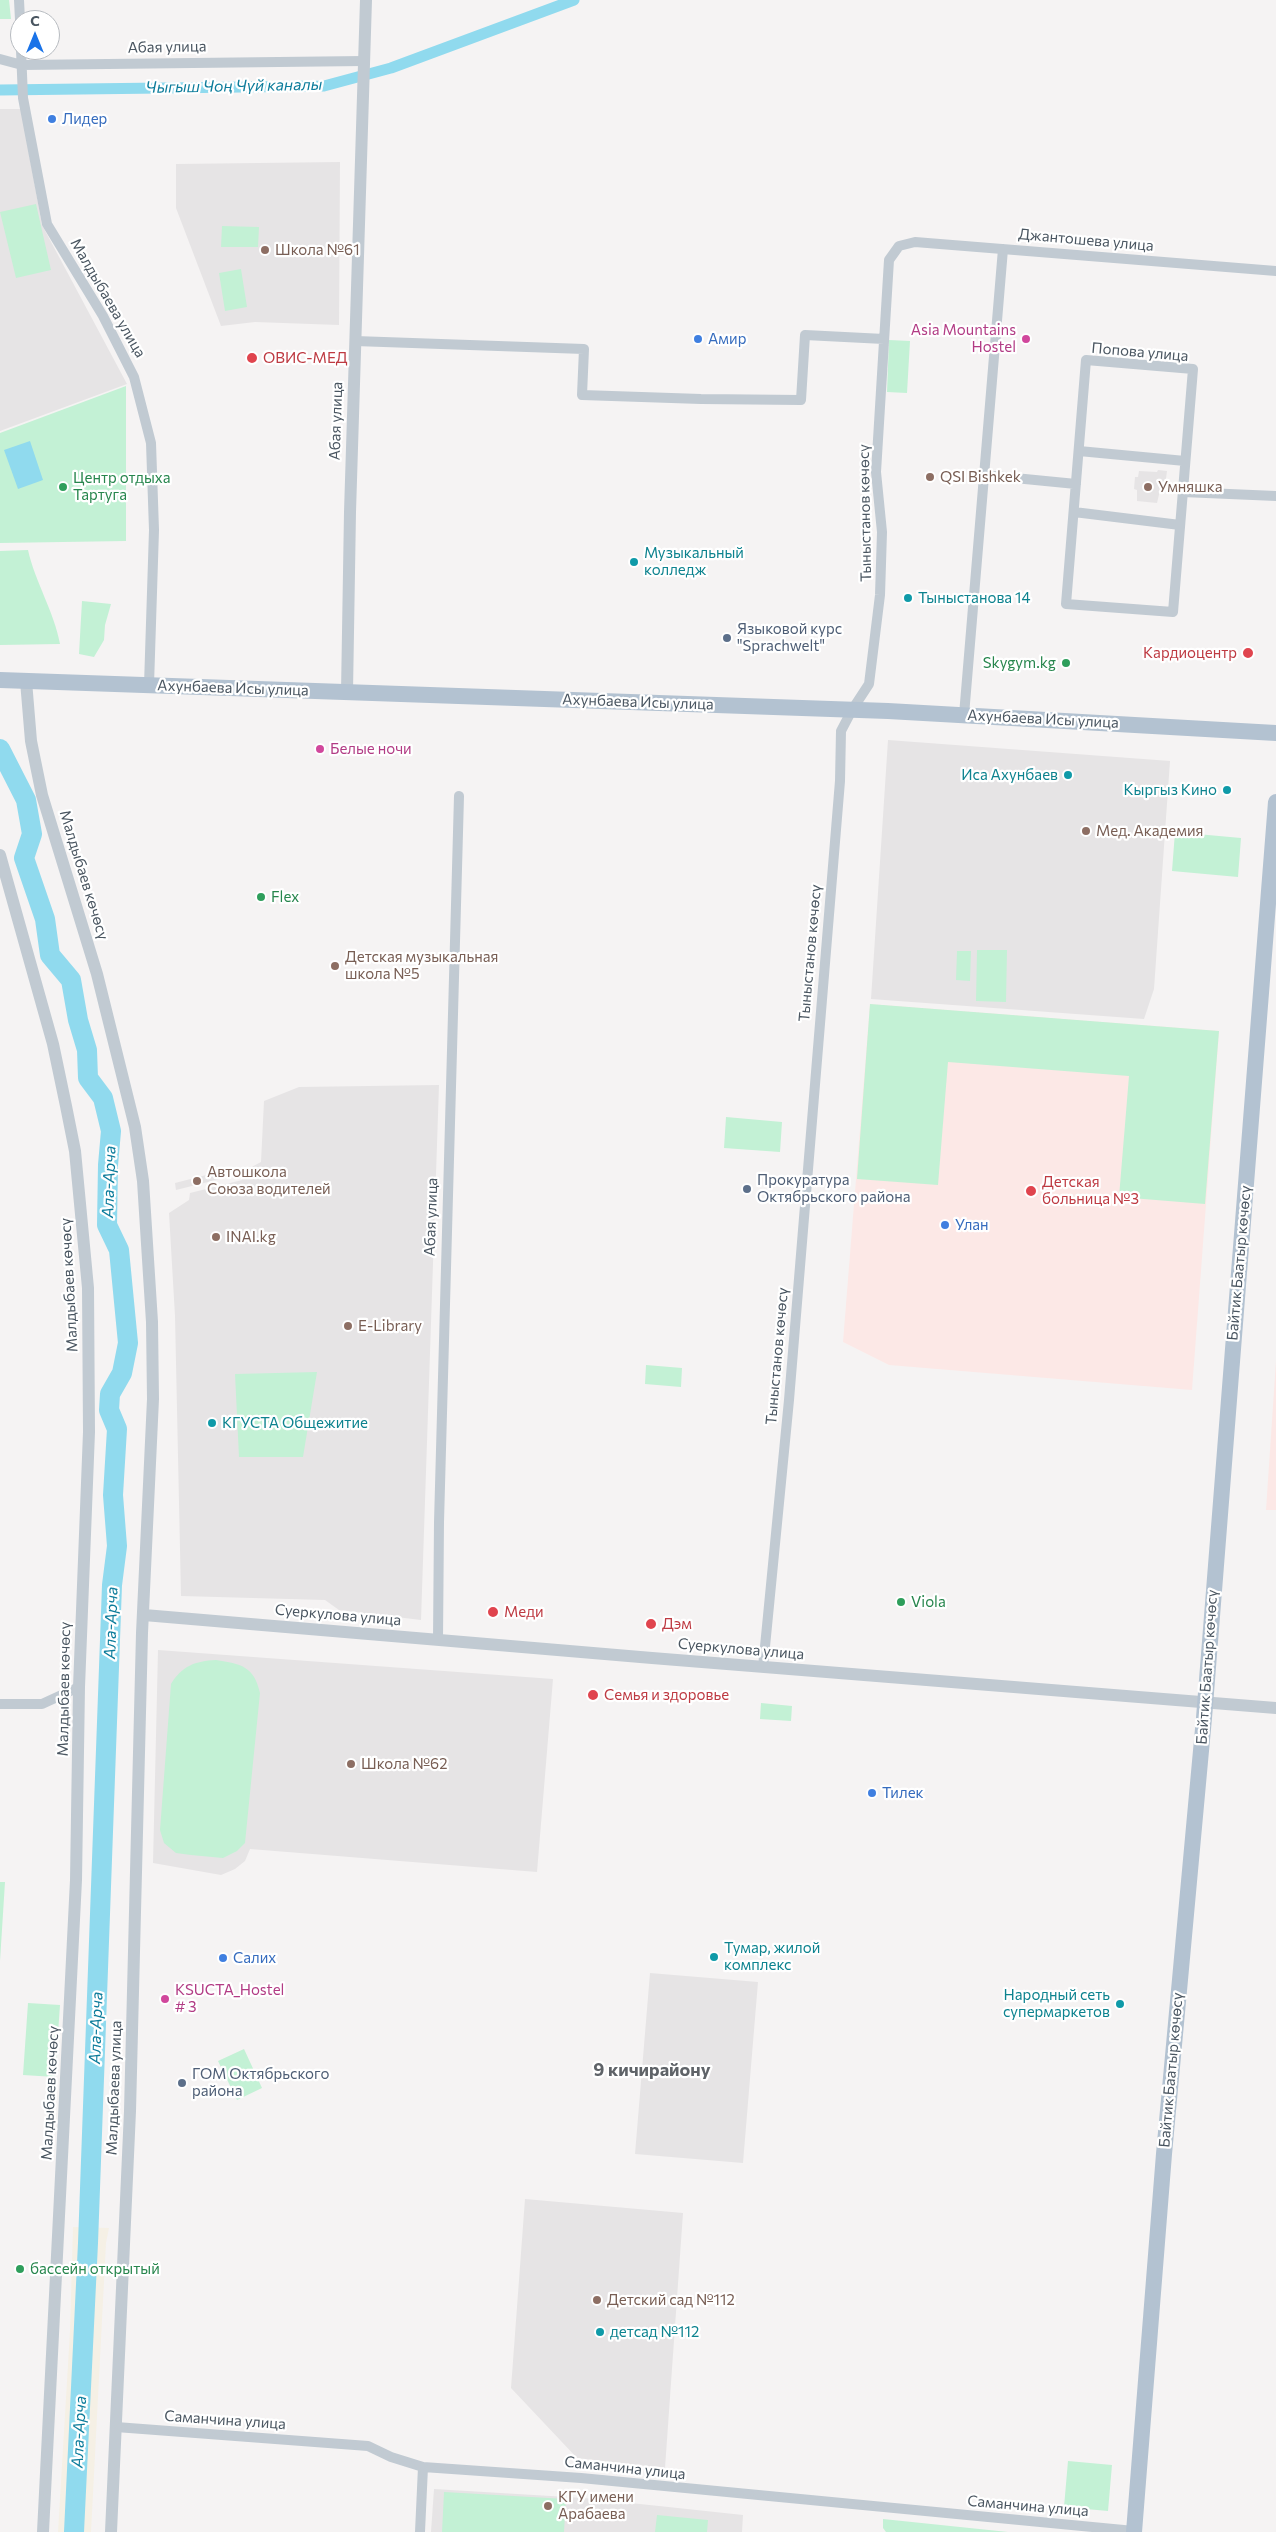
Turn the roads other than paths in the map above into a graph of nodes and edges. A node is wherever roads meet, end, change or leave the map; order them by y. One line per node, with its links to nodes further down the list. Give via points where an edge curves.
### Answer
1 (366, 0): 5 (street, Абая улица)
2 (0, 60): 4 (street, Абая улица)
3 (22, 60): 4 (street, Малдыбаева улица)
4 (22, 65): 5 (street, Абая улица); 21 (street, Малдыбаева улица, via 25,103 47,224 124,355 136,384 151,443 154,530)
5 (364, 66): 10 (street, Абая улица)
6 (1003, 248): 7 (street, Джантошева улица, via 915,242); 8 (street, Джантошева улица); 13 (street)
7 (895, 250): 9 (street, Тыныстанов көчөсү, via 889,260)
8 (1276, 271)
9 (884, 339): 10 (street, via 805,335 801,400 582,394 584,349); 23 (street, Тыныстанов көчөсү, via 876,472 882,539 880,595 869,684)
10 (355, 341): 22 (street, Абая улица)
11 (1078, 451): 12 (street); 12 (street, Попова улица, via 1086,360 1183,368 1193,369); 14 (street, Попова улица)
12 (1185, 461): 15 (street, Попова улица)
13 (984, 475): 14 (street); 24 (street)
14 (1076, 484): 17 (street, Попова улица)
15 (1183, 492): 16 (street); 18 (street, Попова улица)
16 (1276, 496)
17 (1074, 512): 18 (street); 18 (street, Попова улица, via 1066,604 1173,612)
18 (1180, 525)
19 (2, 680): 20 (main road, Ахунбаева Исы улица)
20 (26, 681): 21 (main road, Ахунбаева Исы улица); 29 (street, Малдыбаев көчөсү, via 31,741 42,795 114,1036 140,1156 152,1322 153,1399)
21 (149, 685): 22 (main road, Ахунбаева Исы улица)
22 (347, 692): 23 (main road, Ахунбаева Исы улица)
23 (852, 710): 24 (main road, Ахунбаева Исы улица); 31 (street, Тыныстанов көчөсү, via 842,731 796,1315)
24 (964, 715): 25 (main road, Ахунбаева Исы улица)
25 (1276, 733)
26 (459, 796): 30 (street, Абая улица, via 438,1522)
27 (1276, 802): 33 (main road, Байтик Баатыр көчөсү)
28 (0, 855): 32 (street, Малдыбаев көчөсү, via 53,1044 75,1151 83,1225 88,1288 89,1432)
29 (144, 1614): 30 (street, Суеркулова улица); 36 (street, Малдыбаева улица, via 130,2111)
30 (438, 1639): 31 (street, Суеркулова улица)
31 (763, 1667): 33 (street, Суеркулова улица)
32 (79, 1687): 34 (street, via 42,1704); 39 (street, Малдыбаев көчөсү, via 75,1900)
33 (1205, 1701): 35 (street, Суеркулова улица); 38 (main road, Байтик Баатыр көчөсү)
34 (0, 1704)
35 (1276, 1708)
36 (116, 2427): 37 (street, Саманчина улица, via 368,2446); 40 (street, Малдыбаева улица)
37 (422, 2467): 38 (street, Саманчина улица, via 581,2478); 41 (street)
38 (1134, 2531)
39 (43, 2532)
40 (111, 2532)
41 (420, 2532)

